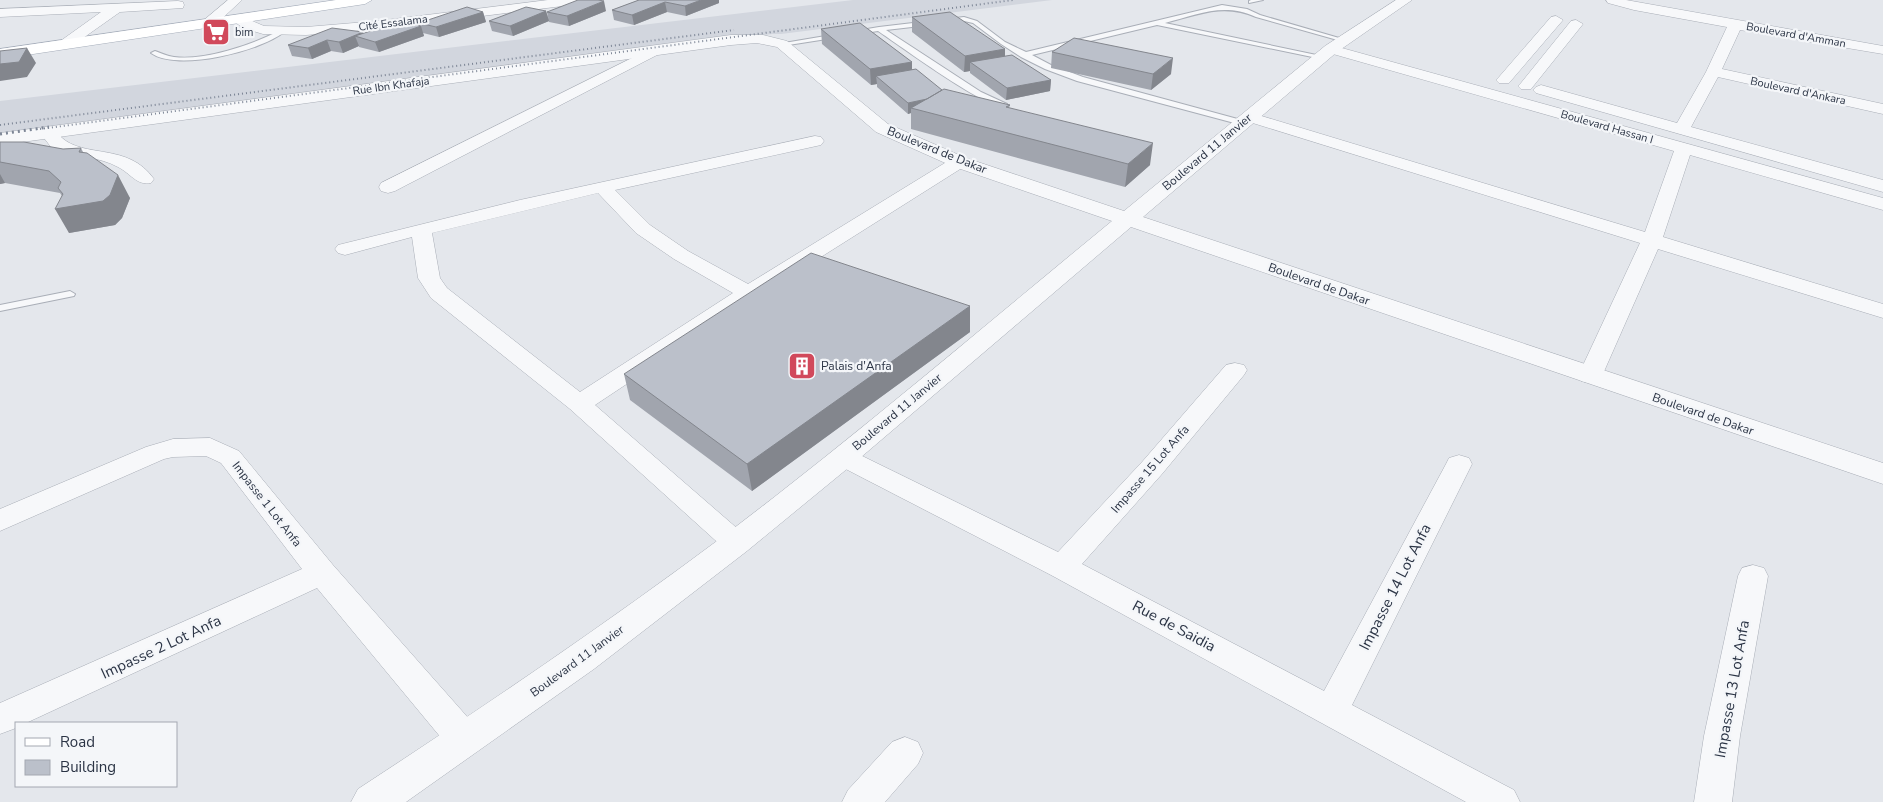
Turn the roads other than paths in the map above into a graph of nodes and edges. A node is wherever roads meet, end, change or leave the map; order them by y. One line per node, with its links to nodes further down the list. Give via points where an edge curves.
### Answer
1 (236, 0): 12 (street)
2 (365, 0): 11 (main road)
3 (579, 0): 16 (street, Cité Essalama, via 339,29)
4 (1260, 0): 7 (lane)
5 (1405, 0): 24 (street, Boulevard 11 Janvier)
6 (1612, 0): 14 (street)
7 (1251, 2)
8 (182, 3): 9 (street); 17 (street)
9 (116, 8): 10 (street); 22 (street)
10 (2, 14)
11 (238, 19): 12 (main road); 16 (street, Cité Essalama, via 263,30)
12 (209, 23): 17 (main road)
13 (1155, 23): 18 (lane); 24 (lane); 24 (lane, via 1234,7)
14 (1736, 25): 25 (street, Boulevard d'Amman); 30 (street, Boulevard d'Amman)
15 (879, 29): 20 (lane); 29 (lane, via 964,19 974,22); 34 (lane, via 978,94)
16 (281, 32): 27 (lane, via 259,43 186,60)
17 (139, 34): 22 (main road)
18 (1087, 40): 23 (lane); 29 (lane)
19 (1539, 40): 21 (street); 21 (street, via 1556,20 1576,24); 32 (street)
20 (782, 44): 26 (street, Rue Ibn Khafaja, via 771,39 750,38); 41 (street, Boulevard de Dakar, via 882,128)
21 (1560, 44): 33 (street)
22 (64, 45): 28 (main road)
23 (1104, 45)
24 (1342, 45): 36 (street, Boulevard 11 Janvier); 39 (street, Boulevard Hassan I)
25 (1883, 50)
26 (652, 52): 37 (street, Rue Ibn Khafaja); 44 (street)
27 (155, 53)
28 (0, 54)
29 (1024, 55): 36 (lane, via 1080,79)
30 (1713, 72): 35 (street, Boulevard d'Ankara); 39 (street, Boulevard d'Amman)
31 (1485, 75): 32 (street, Boulevard Hassan I)
32 (1504, 80): 33 (street, Boulevard Hassan I)
33 (1526, 86): 39 (street, Boulevard Hassan I)
34 (1010, 108)
35 (1883, 109)
36 (1246, 120): 47 (street, Boulevard 11 Janvier); 49 (street)
37 (53, 132): 38 (street, Rue Ibn Khafaja); 42 (street, via 52,138 60,146 115,158 138,171)
38 (0, 139)
39 (1682, 139): 43 (street, Boulevard Hassan I); 46 (street, Boulevard Hassan I); 49 (street, Boulevard d'Amman)
40 (815, 141): 45 (street)
41 (960, 162): 47 (street, Boulevard de Dakar); 51 (street)
42 (145, 179)
43 (1883, 186)
44 (388, 187)
45 (602, 187): 48 (street); 51 (street, via 643,229)
46 (1883, 204)
47 (1127, 219): 56 (street, Boulevard de Dakar); 58 (street, Boulevard 11 Janvier)
48 (421, 229): 50 (street); 57 (street, via 429,278 439,293)
49 (1652, 240): 54 (street); 56 (street, Boulevard d'Amman)
50 (345, 249)
51 (748, 293): 57 (street)
52 (70, 294): 53 (lane)
53 (0, 308)
54 (1883, 311)
55 (1236, 370): 63 (street, Impasse 15 Lot Anfa)
56 (1590, 376): 60 (street, Boulevard de Dakar)
57 (579, 404): 62 (street)
58 (843, 457): 62 (street, Boulevard 11 Janvier); 63 (street, Rue de Saidia)
59 (1459, 464): 66 (street, Impasse 14 Lot Anfa)
60 (1883, 474)
61 (0, 521): 64 (street, Impasse 1 Lot Anfa, via 155,453 173,448 210,446 230,457)
62 (736, 543): 68 (street, Boulevard 11 Janvier)
63 (1062, 567): 66 (street, Rue de Saidia)
64 (322, 573): 67 (street, Impasse 2 Lot Anfa); 68 (street, Impasse 1 Lot Anfa)
65 (1753, 576): 73 (street, Impasse 13 Lot Anfa)
66 (1332, 710): 72 (street, Rue de Saidia)
67 (0, 719)
68 (466, 740): 70 (street, Boulevard 11 Janvier)
69 (905, 753): 71 (street)
70 (372, 802)
71 (861, 802)
72 (1501, 802)
73 (1712, 802)

